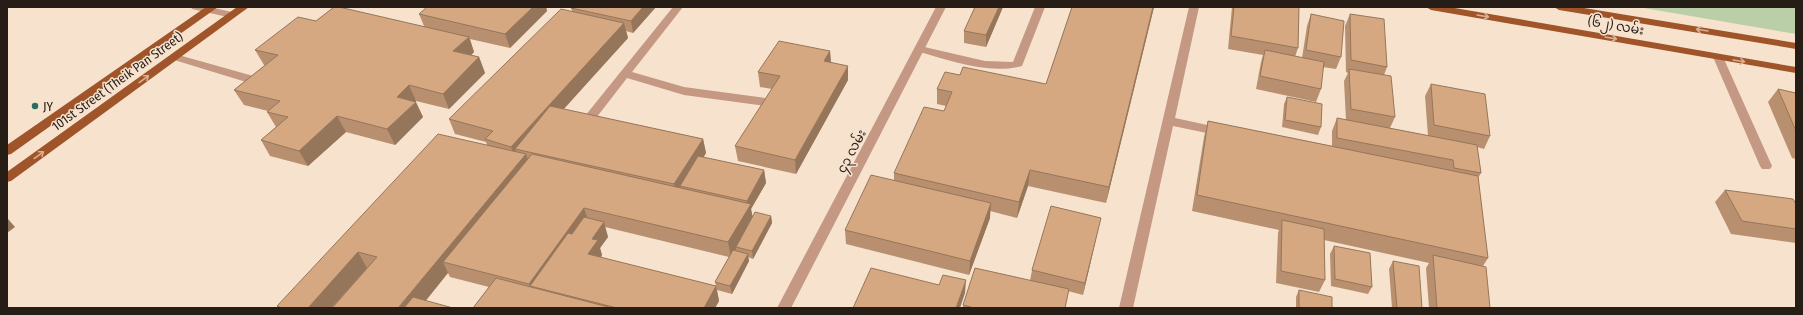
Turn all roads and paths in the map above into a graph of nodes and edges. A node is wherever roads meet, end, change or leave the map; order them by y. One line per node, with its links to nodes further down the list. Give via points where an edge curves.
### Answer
1 (196, 7): 9 (street)
2 (244, 7): 10 (main road, 101st Street (Theik Pan Street))
3 (678, 7): 16 (street)
4 (942, 7): 12 (street, ၄၃ လမ်း)
5 (1040, 7): 12 (street, via 1018,64 1014,66 1005,68)
6 (1194, 7): 20 (street)
7 (1431, 7): 14 (main road, (၆၂) လမ်း, one-way to 14)
8 (1559, 7): 11 (main road, (၆၂) လမ်း, one-way to 8)
9 (211, 8): 10 (street); 22 (main road, 101st Street (Theik Pan Street))
10 (232, 15): 13 (main road, 101st Street (Theik Pan Street))
11 (1796, 46)
12 (920, 49): 25 (street, ၄၃ လမ်း)
13 (175, 57): 17 (street); 24 (main road, 101st Street (Theik Pan Street), one-way to 13)
14 (1718, 57): 15 (main road, (၆၂) လမ်း, one-way to 15); 23 (street)
15 (1796, 70)
16 (626, 74): 18 (street, via 684,91); 19 (street)
17 (256, 81)
18 (765, 102)
19 (589, 120)
20 (1168, 120): 21 (street); 26 (street)
21 (1229, 134)
22 (7, 151)
23 (1766, 166)
24 (7, 178)
25 (784, 308)
26 (1126, 308)

